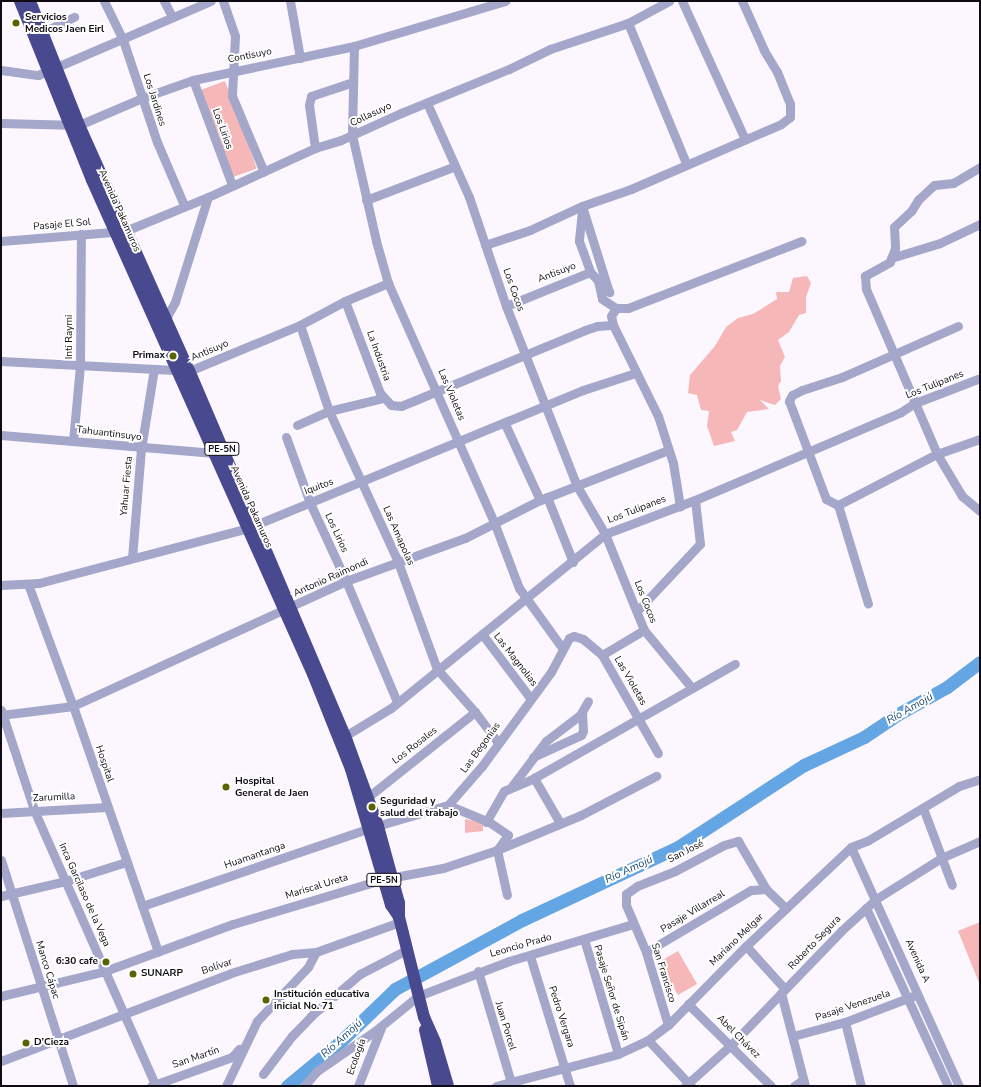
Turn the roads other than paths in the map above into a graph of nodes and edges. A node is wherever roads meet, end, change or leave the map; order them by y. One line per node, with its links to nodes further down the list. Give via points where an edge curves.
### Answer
1 (20, 1): 21 (highway, Avenida Pakamuros / PE-5N)
2 (30, 1): 16 (highway, Avenida Pakamuros / PE-5N)
3 (105, 1): 17 (street, Los Jardines)
4 (164, 1): 14 (street)
5 (210, 1): 14 (street)
6 (223, 1): 22 (street, via 234,31)
7 (290, 1): 19 (street)
8 (505, 1): 12 (street, Contisuyo)
9 (669, 1): 15 (street, Collasuyo)
10 (682, 1): 30 (street)
11 (742, 1): 30 (street, via 790,104 790,117 781,124)
12 (480, 4): 18 (street, Contisuyo)
13 (74, 17): 16 (street)
14 (172, 17): 17 (street)
15 (628, 23): 26 (street, Collasuyo, via 550,49); 32 (street)
16 (41, 32): 21 (highway, Avenida Pakamuros / PE-5N)
17 (123, 40): 21 (street); 25 (street, Los Jardines)
18 (354, 46): 19 (street, Contisuyo); 24 (street, Las Violetas)
19 (300, 58): 22 (street, Contisuyo)
20 (1, 70): 21 (street, via 38,75)
21 (51, 70): 28 (highway, Avenida Pakamuros / PE-5N)
22 (234, 70): 23 (street, Contisuyo); 35 (street, via 232,96)
23 (193, 80): 25 (street, Contisuyo); 36 (street, Los Lirios)
24 (353, 82): 29 (street, Las Violetas); 31 (street, via 311,96 309,105)
25 (142, 98): 28 (street, Contisuyo); 39 (street, Los Jardines, via 156,142)
26 (427, 103): 29 (street, Collasuyo); 33 (street, Los Cocos)
27 (1, 123): 28 (street, Contisuyo)
28 (74, 125): 42 (highway, Avenida Pakamuros / PE-5N)
29 (352, 135): 31 (street, Collasuyo); 38 (street, Las Violetas)
30 (746, 139): 32 (street)
31 (315, 148): 35 (street, Collasuyo)
32 (686, 163): 40 (street, via 631,189)
33 (453, 167): 38 (street); 46 (street, Los Cocos, via 469,197)
34 (980, 167): 47 (street, via 953,183 934,185 918,200 911,211 894,227 895,248)
35 (264, 172): 36 (street, Collasuyo)
36 (232, 185): 37 (street, Collasuyo)
37 (208, 197): 39 (street, Collasuyo); 55 (street, via 176,302)
38 (366, 200): 50 (street, Las Violetas)
39 (184, 205): 42 (street, Collasuyo)
40 (582, 206): 46 (street, via 549,223); 48 (street, via 579,241); 51 (street)
41 (980, 224): 47 (street, via 940,243)
42 (120, 231): 43 (street, Pasaje El Sol); 55 (highway, Avenida Pakamuros / PE-5N); 64 (highway, Avenida Pakamuros / PE-5N)
43 (81, 234): 44 (street, Pasaje El Sol); 62 (street, Inti Raymi)
44 (1, 241)
45 (802, 241): 54 (street, via 644,304)
46 (485, 245): 53 (street, Los Cocos)
47 (891, 258): 59 (street, via 875,272 865,276 866,289)
48 (590, 272): 49 (street, Antisuyo); 53 (street, Antisuyo)
49 (598, 281): 51 (street, Antisuyo); 54 (street, via 602,299)
50 (388, 283): 52 (street, Antisuyo); 67 (street, Las Violetas)
51 (609, 292): 54 (street)
52 (344, 301): 56 (street, Antisuyo); 68 (street, La Industria)
53 (506, 306): 60 (street, Los Cocos)
54 (616, 308): 57 (street, via 611,316)
55 (165, 320): 64 (highway, Avenida Pakamuros / PE-5N)
56 (300, 325): 64 (street, Antisuyo); 71 (street, Las Amapolas)
57 (613, 325): 60 (street, via 597,326); 65 (street)
58 (958, 326): 59 (street)
59 (895, 354): 69 (street); 83 (street, via 792,396 789,402)
60 (524, 355): 67 (street); 70 (street, Los Cocos)
61 (1, 361): 62 (street, Antisuyo)
62 (80, 365): 63 (street, Antisuyo); 77 (street, Inti Raymi)
63 (154, 369): 64 (street, Antisuyo); 81 (street, Yahuar Fiesta)
64 (184, 371): 84 (highway, Avenida Pakamuros / PE-5N); 95 (highway, Avenida Pakamuros / PE-5N)
65 (635, 373): 70 (street, Iquitos); 82 (street, via 658,416)
66 (980, 378): 69 (street, Los Tulipanes)
67 (438, 392): 68 (street, via 401,406 390,405); 78 (street, Las Violetas)
68 (383, 398): 71 (street)
69 (915, 404): 83 (street, Los Tulipanes); 85 (street)
70 (545, 406): 72 (street, Iquitos); 87 (street, Los Cocos)
71 (329, 411): 73 (street); 86 (street, Las Amapolas)
72 (505, 424): 78 (street, Iquitos); 88 (street)
73 (297, 425)
74 (1, 435): 77 (street, Tahuantinsuyo)
75 (286, 437): 90 (street, Los Lirios)
76 (980, 439): 79 (street)
77 (73, 441): 81 (street, Tahuantinsuyo)
78 (459, 442): 86 (street, Iquitos); 94 (street, Las Violetas)
79 (975, 442): 80 (street); 85 (street)
80 (980, 446)
81 (141, 449): 84 (street, Tahuantinsuyo); 97 (street, Yahuar Fiesta)
82 (668, 450): 87 (street, Antonio Raimondi); 92 (street, via 678,483)
83 (808, 451): 89 (street, Los Tulipanes); 91 (street, via 826,499)
84 (214, 454): 95 (highway, Avenida Pakamuros / PE-5N)
85 (937, 454): 91 (street); 93 (street, via 962,496)
86 (362, 483): 90 (street, Iquitos); 98 (street, Las Amapolas)
87 (577, 486): 88 (street, Antonio Raimondi); 96 (street, Los Cocos)
88 (544, 499): 94 (street, Antonio Raimondi); 99 (street)
89 (695, 500): 92 (street, Los Tulipanes); 106 (street, via 700,544)
90 (310, 503): 95 (street, Iquitos); 100 (street, Los Lirios)
91 (838, 504): 104 (street)
92 (680, 506): 96 (street, Los Tulipanes)
93 (980, 511)
94 (494, 522): 98 (street, Antonio Raimondi, via 465,538); 103 (street, Las Violetas)
95 (251, 527): 97 (street, Iquitos); 105 (highway, Avenida Pakamuros / PE-5N)
96 (605, 534): 99 (street, Los Tulipanes); 106 (street, Los Cocos)
97 (132, 558): 101 (street, Iquitos)
98 (398, 562): 100 (street, Antonio Raimondi); 113 (street, Las Amapolas)
99 (573, 562): 103 (street, Los Tulipanes)
100 (346, 581): 105 (street, Antonio Raimondi); 117 (street, Los Lirios)
101 (28, 584): 102 (street, Iquitos); 118 (street, Hospital)
102 (1, 585)
103 (526, 600): 108 (street, Los Tulipanes); 110 (street, Las Violetas)
104 (868, 604)
105 (288, 609): 118 (street, Antonio Raimondi); 123 (highway, Avenida Pakamuros / PE-5N); 139 (highway, Avenida Pakamuros / PE-5N)
106 (637, 611): 107 (street, Los Cocos)
107 (644, 630): 111 (street); 114 (street, Los Cocos)
108 (482, 634): 113 (street, Los Tulipanes); 115 (street, Las Magnolias)
109 (569, 638): 110 (street, Las Begonias); 111 (street, Las Violetas, via 578,636)
110 (563, 649): 115 (street, Las Begonias)
111 (602, 655): 122 (street, Las Violetas)
112 (735, 664): 114 (street)
113 (436, 670): 117 (street, Los Tulipanes); 119 (street, Las Amapolas)
114 (692, 688): 122 (street)
115 (531, 699): 124 (street, Las Begonias)
116 (588, 701): 120 (street)
117 (397, 702): 123 (street, Los Tulipanes)
118 (73, 706): 121 (street, Antonio Raimondi); 133 (street, Hospital)
119 (475, 712): 124 (street, Las Amapolas); 131 (street, Los Rosales)
120 (582, 712): 126 (street, via 546,741); 126 (street, via 581,735)
121 (2, 713): 135 (street, Inca Garcilaso de la Vega)
122 (638, 718): 125 (street, Las Violetas); 128 (street)
123 (345, 736): 131 (highway, Avenida Pakamuros / PE-5N)
124 (498, 742): 132 (street, Las Begonias, via 461,792)
125 (658, 753)
126 (533, 757): 130 (street)
127 (656, 776): 138 (street, Mariscal Ureta)
128 (534, 778): 130 (street); 138 (street)
129 (980, 779): 134 (street, Mariano Melgar, via 959,786)
130 (512, 787): 137 (street, via 504,791)
131 (368, 797): 139 (highway, Avenida Pakamuros / PE-5N)
132 (448, 805): 137 (street); 139 (street, Las Begonias)
133 (107, 807): 135 (street, Zarumilla); 145 (street, Hospital)
134 (923, 808): 141 (street, Mariano Melgar); 143 (street)
135 (34, 810): 136 (street, Zarumilla); 147 (street, Inca Garcilaso de la Vega)
136 (1, 813)
137 (486, 822): 142 (street, via 508,835)
138 (560, 823): 142 (street, Mariscal Ureta)
139 (375, 827): 146 (highway, Avenida Pakamuros / PE-5N); 155 (street, Huamantanga)
140 (980, 841): 143 (street, Roberto Segura)
141 (851, 847): 153 (street, Avenida A); 156 (street, Mariano Melgar)
142 (497, 850): 146 (street, Mariscal Ureta, via 443,868); 151 (street)
143 (941, 858): 148 (street); 153 (street, Roberto Segura)
144 (1, 860): 150 (street, Manco Cápac)
145 (126, 862): 147 (street); 155 (street, Hospital)
146 (388, 878): 158 (highway, Avenida Pakamuros / PE-5N, via 399,903); 162 (street, Mariscal Ureta, via 233,924)
147 (66, 881): 150 (street); 167 (street, Inca Garcilaso de la Vega)
148 (952, 885)
149 (766, 889): 154 (street, San José, via 738,841 724,845 675,871 630,889 626,894); 156 (street); 164 (street, Pasaje Villarreal, via 762,887 751,890)
150 (12, 894): 152 (street); 169 (street, Manco Cápac)
151 (507, 895)
152 (1, 896)
153 (876, 899): 157 (street, Roberto Segura); 172 (street, Avenida A)
154 (626, 905): 159 (street, San Francisco)
155 (142, 906): 162 (street, Hospital)
156 (786, 908): 161 (street, Mariano Melgar)
157 (866, 908): 170 (street, Roberto Segura); 174 (street)
158 (399, 920): 163 (street, Bolívar); 165 (highway, Avenida Pakamuros / PE-5N)
159 (633, 924): 160 (street, Leoncio Prado); 164 (street, San Francisco)
160 (584, 939): 166 (street, Leoncio Prado); 186 (street, Pasaje Señor de Sipán)
161 (746, 946): 170 (street); 175 (street, Mariano Melgar)
162 (158, 952): 167 (street, Mariscal Ureta)
163 (316, 952): 176 (street, Bolívar, via 292,954 231,973); 184 (street, via 308,967 256,1021)
164 (646, 952): 180 (street, San Francisco)
165 (407, 954): 171 (highway, Avenida Pakamuros / PE-5N); 189 (street, via 360,974 292,1036)
166 (530, 956): 168 (street, Leoncio Prado); 188 (street, Pedro Vergara)
167 (105, 970): 169 (street, Mariscal Ureta); 176 (street, Inca Garcilaso de la Vega)
168 (478, 971): 171 (street, Leoncio Prado); 191 (street, Juan Porcel)
169 (40, 985): 173 (street, Mariscal Ureta); 182 (street, Manco Cápac)
170 (783, 991): 181 (street); 185 (street, Roberto Segura)
171 (417, 992): 177 (street, Leoncio Prado); 178 (highway, PE-5N)
172 (919, 994): 174 (street, Pasaje Venezuela); 206 (street, Avenida A)
173 (1, 996)
174 (907, 998): 179 (street, Pasaje Venezuela); 205 (street)
175 (688, 1004): 180 (street, Mariano Melgar); 185 (street, Abel Chávez)
176 (126, 1014): 182 (street, Bolívar); 194 (street, Inca Garcilaso de la Vega)
177 (391, 1017): 196 (street, via 317,1071); 197 (street, Ecología, via 378,1032)
178 (424, 1017): 198 (highway, PE-5N, via 427,1047); 199 (highway, PE-5N, via 435,1042)
179 (845, 1022): 181 (street, Pasaje Venezuela); 204 (street)
180 (668, 1025): 183 (street, Mariano Melgar)
181 (793, 1036): 190 (street)
182 (56, 1040): 187 (street, Bolívar); 193 (street, Manco Cápac)
183 (648, 1040): 186 (street, Mariano Melgar); 192 (street)
184 (244, 1044): 194 (street, San Martín, via 232,1057); 195 (street)
185 (732, 1044): 192 (street, Roberto Segura); 202 (street, Abel Chávez)
186 (618, 1054): 188 (street, Mariano Melgar)
187 (1, 1061)
188 (566, 1066): 191 (street, Mariano Melgar); 201 (street, Pedro Vergara)
189 (263, 1074)
190 (804, 1083): 203 (street)
191 (511, 1084): 200 (street, Mariano Melgar)
192 (688, 1085)
193 (73, 1086)
194 (154, 1086)
195 (226, 1086)
196 (304, 1086)
197 (358, 1086)
198 (438, 1086)
199 (448, 1086)
200 (496, 1086)
201 (570, 1086)
202 (771, 1086)
203 (794, 1086)
204 (861, 1086)
205 (948, 1086)
206 (959, 1086)

